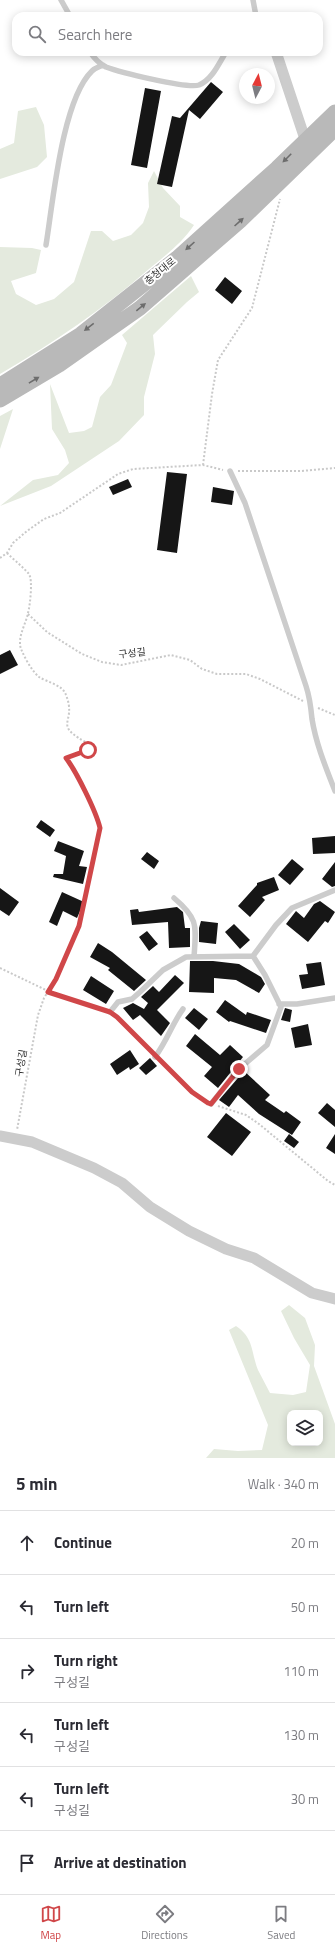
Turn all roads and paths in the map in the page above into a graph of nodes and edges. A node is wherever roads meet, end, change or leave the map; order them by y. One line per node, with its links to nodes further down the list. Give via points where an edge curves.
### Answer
1 (61, 0): 3 (lane)
2 (253, 0): 4 (lane)
3 (68, 12)
4 (255, 12)
5 (93, 56): 8 (lane)
6 (223, 56): 8 (lane, via 205,82 197,86 141,76)
7 (277, 56): 11 (street)
8 (103, 65): 13 (lane, via 94,69 88,76 72,106)
9 (335, 112): 11 (main road, 충청대로)
10 (335, 129): 12 (main road, 충청대로)
11 (305, 139): 14 (main road, 충청대로, one-way to 14, via 277,168 177,258 81,334)
12 (285, 179): 15 (main road, 충청대로, one-way to 12, via 59,365 140,308); 16 (path, via 252,308 218,360)
13 (46, 245)
14 (0, 385)
15 (0, 400)
16 (203, 465): 18 (path); 19 (path, via 133,469 118,474 27,531)
17 (335, 468): 18 (path, via 301,471)
18 (230, 471): 22 (lane, via 245,503)
19 (7, 553): 20 (path); 21 (path, via 29,575 31,584)
20 (0, 558)
21 (28, 614): 22 (path, 구성길, via 47,632 82,654 102,662 120,665 171,655 190,660 202,669 217,674 246,674); 30 (path, 구성길, via 20,647 38,676 52,682 66,693 70,708 66,725 69,732 91,745 88,750 66,758 75,770 100,828 79,926)
22 (312, 705): 23 (path, 구성길); 24 (lane, via 312,720)
23 (335, 715)
24 (335, 791)
25 (335, 890): 27 (lane, via 292,908)
26 (174, 898): 28 (lane, via 187,909 196,926)
27 (253, 956): 28 (lane); 32 (lane, via 266,975)
28 (194, 957): 34 (lane, via 186,957 163,970 132,999 118,1002)
29 (0, 968): 30 (path)
30 (48, 992): 34 (path); 38 (path, 구성길, via 38,1015)
31 (335, 998): 32 (lane)
32 (279, 1004): 36 (lane, via 267,1045 239,1069)
33 (183, 1009): 35 (lane)
34 (110, 1012): 35 (path)
35 (155, 1056): 36 (path, via 192,1092)
36 (211, 1104): 39 (path, via 246,1115)
37 (0, 1136): 38 (street)
38 (16, 1139): 40 (street, via 32,1142 94,1168 122,1183 150,1207 189,1231 226,1249 254,1258 312,1293)
39 (335, 1185)
40 (335, 1299)

